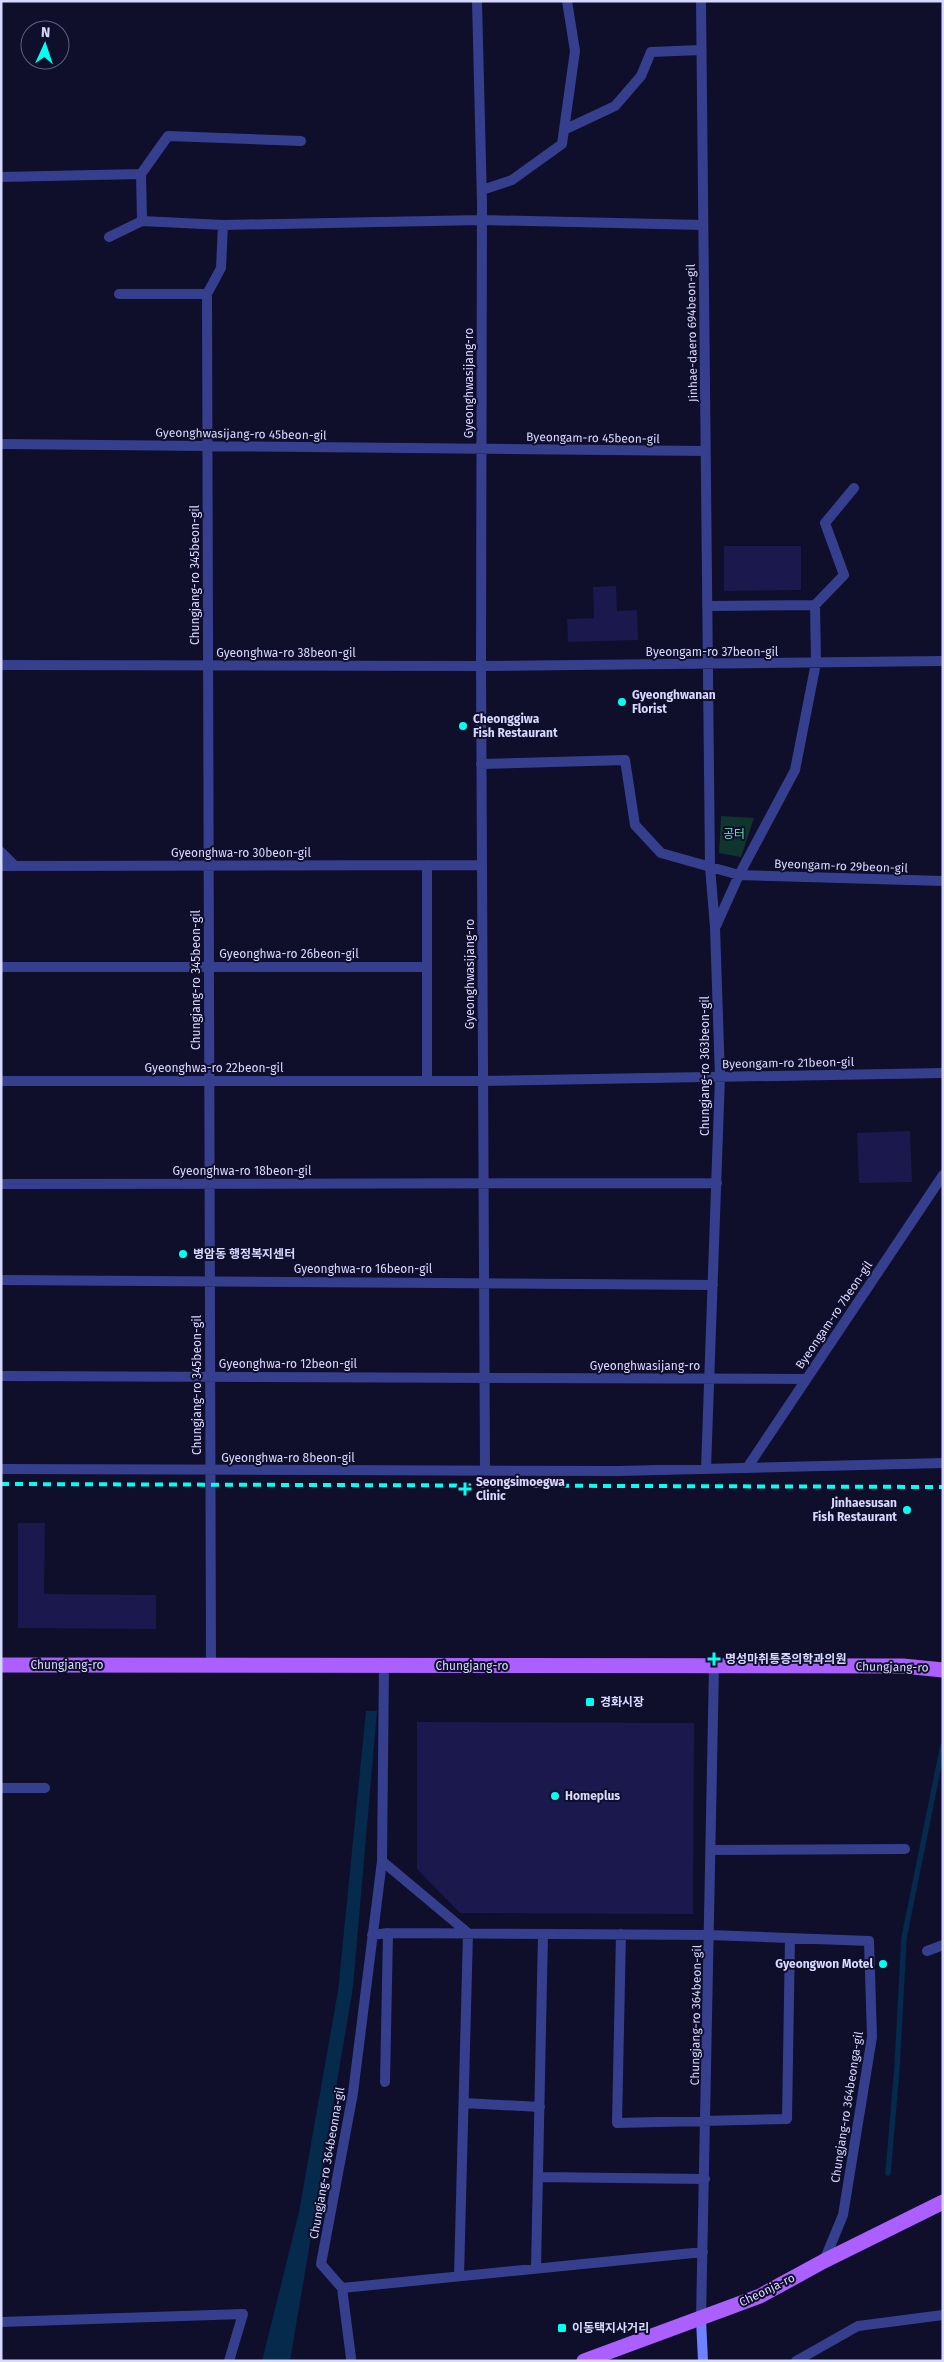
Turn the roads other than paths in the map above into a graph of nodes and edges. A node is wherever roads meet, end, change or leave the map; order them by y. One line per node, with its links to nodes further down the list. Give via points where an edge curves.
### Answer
1 (477, 1): 9 (street, Gyeonghwasijang-ro)
2 (566, 1): 5 (street, via 575,52)
3 (701, 1): 4 (street, Jinhae-daero 694beon-gil)
4 (701, 50): 5 (street, via 651,52 641,76 615,106); 13 (street, Jinhae-daero 694beon-gil)
5 (566, 129): 9 (street, via 562,144 512,180)
6 (301, 141): 7 (street, via 168,136)
7 (141, 174): 8 (street); 11 (street)
8 (1, 178)
9 (482, 190): 10 (street, Gyeonghwasijang-ro)
10 (482, 220): 12 (street); 13 (street); 19 (street, Gyeonghwasijang-ro)
11 (142, 221): 12 (street); 14 (street)
12 (223, 225): 16 (street, via 221,268)
13 (703, 225): 20 (street, Jinhae-daero 694beon-gil)
14 (109, 237)
15 (119, 294): 16 (street)
16 (207, 294): 18 (street, Chungjang-ro 345beon-gil)
17 (1, 444): 18 (street, Gyeonghwasijang-ro 45beon-gil)
18 (207, 446): 19 (street, Gyeonghwasijang-ro 45beon-gil); 28 (street, Chungjang-ro 345beon-gil)
19 (481, 449): 20 (street, Byeongam-ro 45beon-gil); 29 (street, Gyeonghwasijang-ro)
20 (705, 451): 23 (street, Jinhae-daero 694beon-gil)
21 (854, 488): 22 (street, via 825,523 844,575)
22 (815, 605): 23 (street); 26 (street)
23 (707, 606): 25 (street, Jinhae-daero 694beon-gil)
24 (943, 661): 26 (street, Byeongam-ro 37beon-gil)
25 (707, 664): 26 (street, Byeongam-ro 37beon-gil); 29 (street, Byeongam-ro 37beon-gil); 37 (street, Chungjang-ro 363beon-gil)
26 (816, 664): 38 (street, via 795,770)
27 (1, 665): 28 (street, Gyeonghwa-ro 38beon-gil)
28 (208, 666): 29 (street, Gyeonghwa-ro 38beon-gil); 32 (street, Chungjang-ro 345beon-gil)
29 (481, 666): 30 (street, Gyeonghwasijang-ro)
30 (481, 764): 34 (street, Gyeonghwasijang-ro); 37 (street, via 624,760 635,826 660,853)
31 (1, 852): 36 (street)
32 (208, 865): 33 (street, Gyeonghwa-ro 30beon-gil); 36 (street, Gyeonghwa-ro 30beon-gil); 42 (street, Chungjang-ro 345beon-gil)
33 (428, 865): 34 (street, Gyeonghwa-ro 30beon-gil); 43 (street)
34 (482, 865): 49 (street, Gyeonghwasijang-ro)
35 (1, 866): 36 (street, Gyeonghwa-ro 30beon-gil)
36 (15, 866)
37 (710, 867): 38 (street); 40 (street, Chungjang-ro 363beon-gil)
38 (739, 875): 39 (street, Byeongam-ro 29beon-gil); 40 (street)
39 (943, 881)
40 (715, 927): 45 (street, Chungjang-ro 363beon-gil)
41 (1, 967): 42 (street, Gyeonghwa-ro 26beon-gil)
42 (208, 967): 43 (street, Gyeonghwa-ro 26beon-gil); 46 (street, Chungjang-ro 345beon-gil)
43 (426, 967): 48 (street)
44 (943, 1073): 45 (street, Byeongam-ro 21beon-gil)
45 (720, 1076): 49 (street, Byeongam-ro 21beon-gil); 53 (street, Chungjang-ro 363beon-gil)
46 (209, 1080): 47 (street, Gyeonghwa-ro 22beon-gil); 48 (street, Gyeonghwa-ro 22beon-gil); 51 (street, Chungjang-ro 345beon-gil)
47 (1, 1081)
48 (427, 1081): 49 (street, Gyeonghwa-ro 22beon-gil)
49 (483, 1081): 52 (street, Gyeonghwasijang-ro)
50 (943, 1175): 63 (street, Byeongam-ro 7beon-gil)
51 (209, 1183): 52 (street, Gyeonghwa-ro 18beon-gil); 54 (street, Gyeonghwa-ro 18beon-gil); 56 (street, Chungjang-ro 345beon-gil)
52 (483, 1183): 53 (street); 57 (street, Gyeonghwasijang-ro)
53 (717, 1183): 58 (street, Chungjang-ro 363beon-gil)
54 (1, 1184)
55 (1, 1280): 56 (street, Gyeonghwa-ro 16beon-gil)
56 (209, 1281): 57 (street, Gyeonghwa-ro 16beon-gil); 60 (street, Chungjang-ro 345beon-gil)
57 (484, 1282): 58 (street); 61 (street, Gyeonghwasijang-ro)
58 (713, 1285): 62 (street, Chungjang-ro 363beon-gil)
59 (1, 1376): 60 (street, Gyeonghwa-ro 12beon-gil)
60 (210, 1376): 61 (street, Gyeonghwa-ro 12beon-gil); 68 (street, Chungjang-ro 345beon-gil)
61 (484, 1377): 62 (street, Gyeonghwasijang-ro); 69 (street, Gyeonghwasijang-ro)
62 (710, 1378): 63 (street, Gyeonghwasijang-ro); 67 (street, Chungjang-ro 363beon-gil)
63 (806, 1379): 65 (street, Byeongam-ro 7beon-gil)
64 (943, 1463): 65 (street)
65 (747, 1468): 67 (street)
66 (1, 1469): 68 (street, Gyeonghwa-ro 8beon-gil)
67 (706, 1469): 69 (street)
68 (210, 1470): 69 (street, Gyeonghwa-ro 8beon-gil); 71 (street, Chungjang-ro 345beon-gil)
69 (485, 1470)
70 (1, 1665): 71 (main road, Chungjang-ro)
71 (211, 1665): 72 (main road, Chungjang-ro)
72 (384, 1666): 73 (main road, Chungjang-ro); 79 (street)
73 (714, 1666): 74 (main road, Chungjang-ro, via 903,1666); 78 (street, Chungjang-ro 364beon-gil)
74 (943, 1670)
75 (1, 1788): 76 (street)
76 (45, 1788)
77 (905, 1849): 78 (street)
78 (711, 1850): 84 (street, Chungjang-ro 364beon-gil)
79 (382, 1861): 81 (street); 85 (street)
80 (388, 1933): 81 (street); 85 (street); 89 (street)
81 (468, 1934): 82 (street); 90 (street)
82 (543, 1934): 83 (street); 91 (street)
83 (621, 1934): 84 (street); 92 (street, via 617,2123)
84 (710, 1934): 86 (street, Chungjang-ro 364beonga-gil); 92 (street, Chungjang-ro 364beon-gil)
85 (372, 1935): 100 (street, Chungjang-ro 364beonna-gil, via 353,2093 321,2264)
86 (790, 1938): 92 (street, via 787,2120); 97 (street, Chungjang-ro 364beonga-gil, via 869,1941 872,2036 843,2215)
87 (943, 1945): 88 (street)
88 (927, 1951)
89 (385, 2082)
90 (464, 2103): 91 (street); 99 (street)
91 (540, 2106): 93 (street)
92 (706, 2122): 94 (street, Chungjang-ro 364beon-gil)
93 (538, 2177): 94 (street); 98 (street)
94 (704, 2179): 96 (street, Chungjang-ro 364beon-gil)
95 (943, 2202): 97 (main road, Cheonja-ro)
96 (703, 2252): 98 (street); 102 (street, Chungjang-ro 364beon-gil)
97 (824, 2261): 102 (main road, Cheonja-ro, via 760,2296)
98 (536, 2268): 99 (street)
99 (459, 2276): 100 (street)
100 (342, 2288): 104 (street)
101 (943, 2315): 108 (street, via 858,2326)
102 (702, 2320): 106 (main road, Cheonja-ro); 107 (street)
103 (1, 2322): 105 (street, via 243,2314)
104 (351, 2358)
105 (230, 2361)
106 (584, 2361)
107 (703, 2361)
108 (796, 2361)

